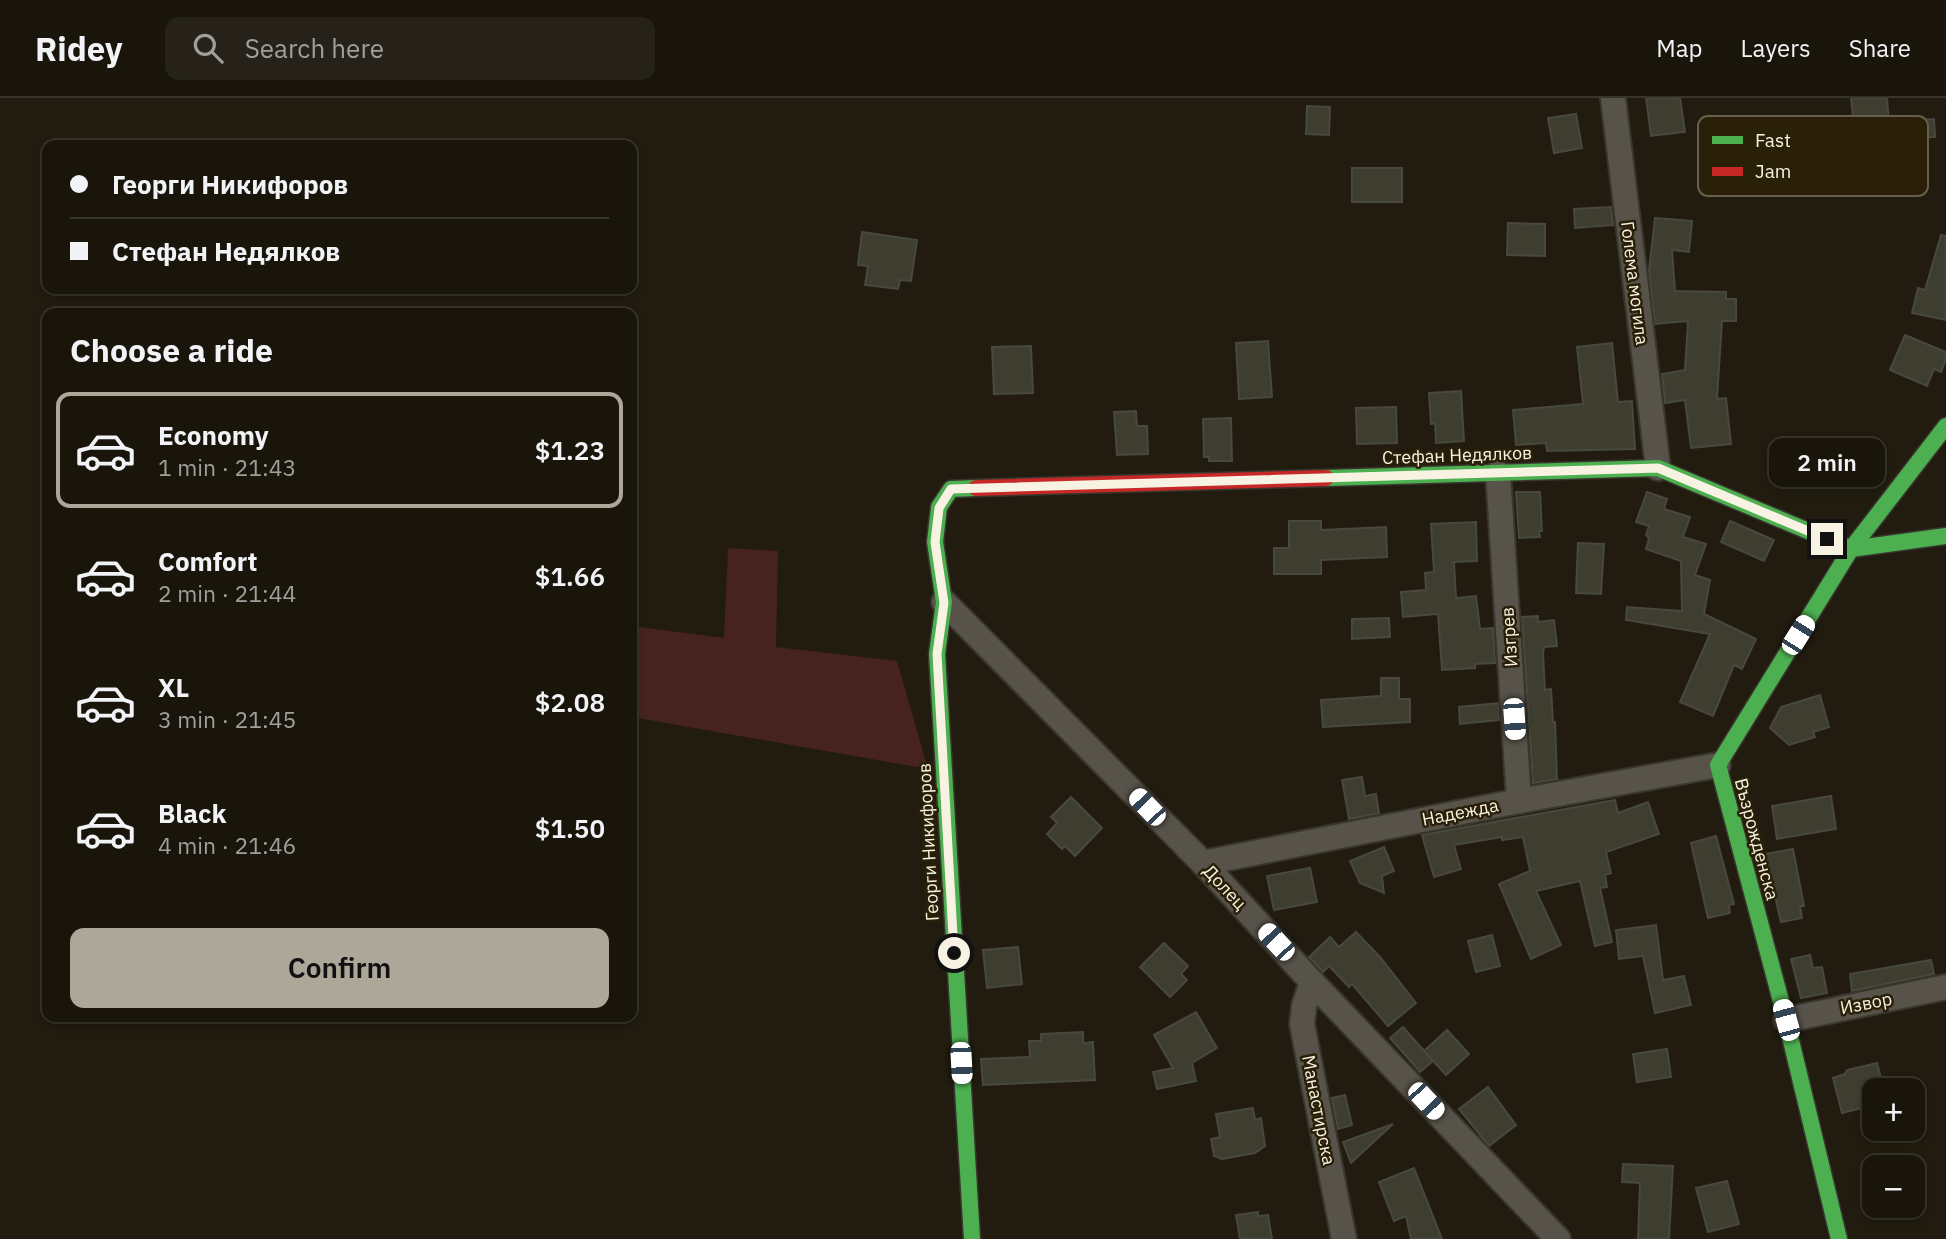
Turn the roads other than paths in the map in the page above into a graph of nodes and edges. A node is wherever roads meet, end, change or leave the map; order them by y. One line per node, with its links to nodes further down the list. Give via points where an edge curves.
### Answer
1 (1613, 98): 3 (street, Голема могила)
2 (1946, 426): 7 (street, Възрожденска)
3 (1658, 468): 4 (street, Стефан Недялков); 7 (street, Стефан Недялков)
4 (1498, 473): 5 (street, Стефан Недялков); 10 (street, Изгрев)
5 (951, 489): 8 (street, Георги Никифоров, via 939,508 935,542)
6 (1946, 536): 7 (street)
7 (1851, 549): 9 (street, Възрожденска)
8 (944, 603): 11 (street, Долец); 15 (street, Георги Никифоров, via 937,654)
9 (1718, 765): 10 (street, Надежда); 14 (street, Възрожденска)
10 (1519, 801): 11 (street, Надежда)
11 (1203, 863): 12 (street, Долец)
12 (1312, 982): 16 (street, Манастирска, via 1302,1024); 17 (street, Долец)
13 (1946, 987): 14 (street, Извор)
14 (1786, 1020): 18 (street, Възрожденска)
15 (972, 1239)
16 (1344, 1239)
17 (1558, 1239)
18 (1839, 1239)

